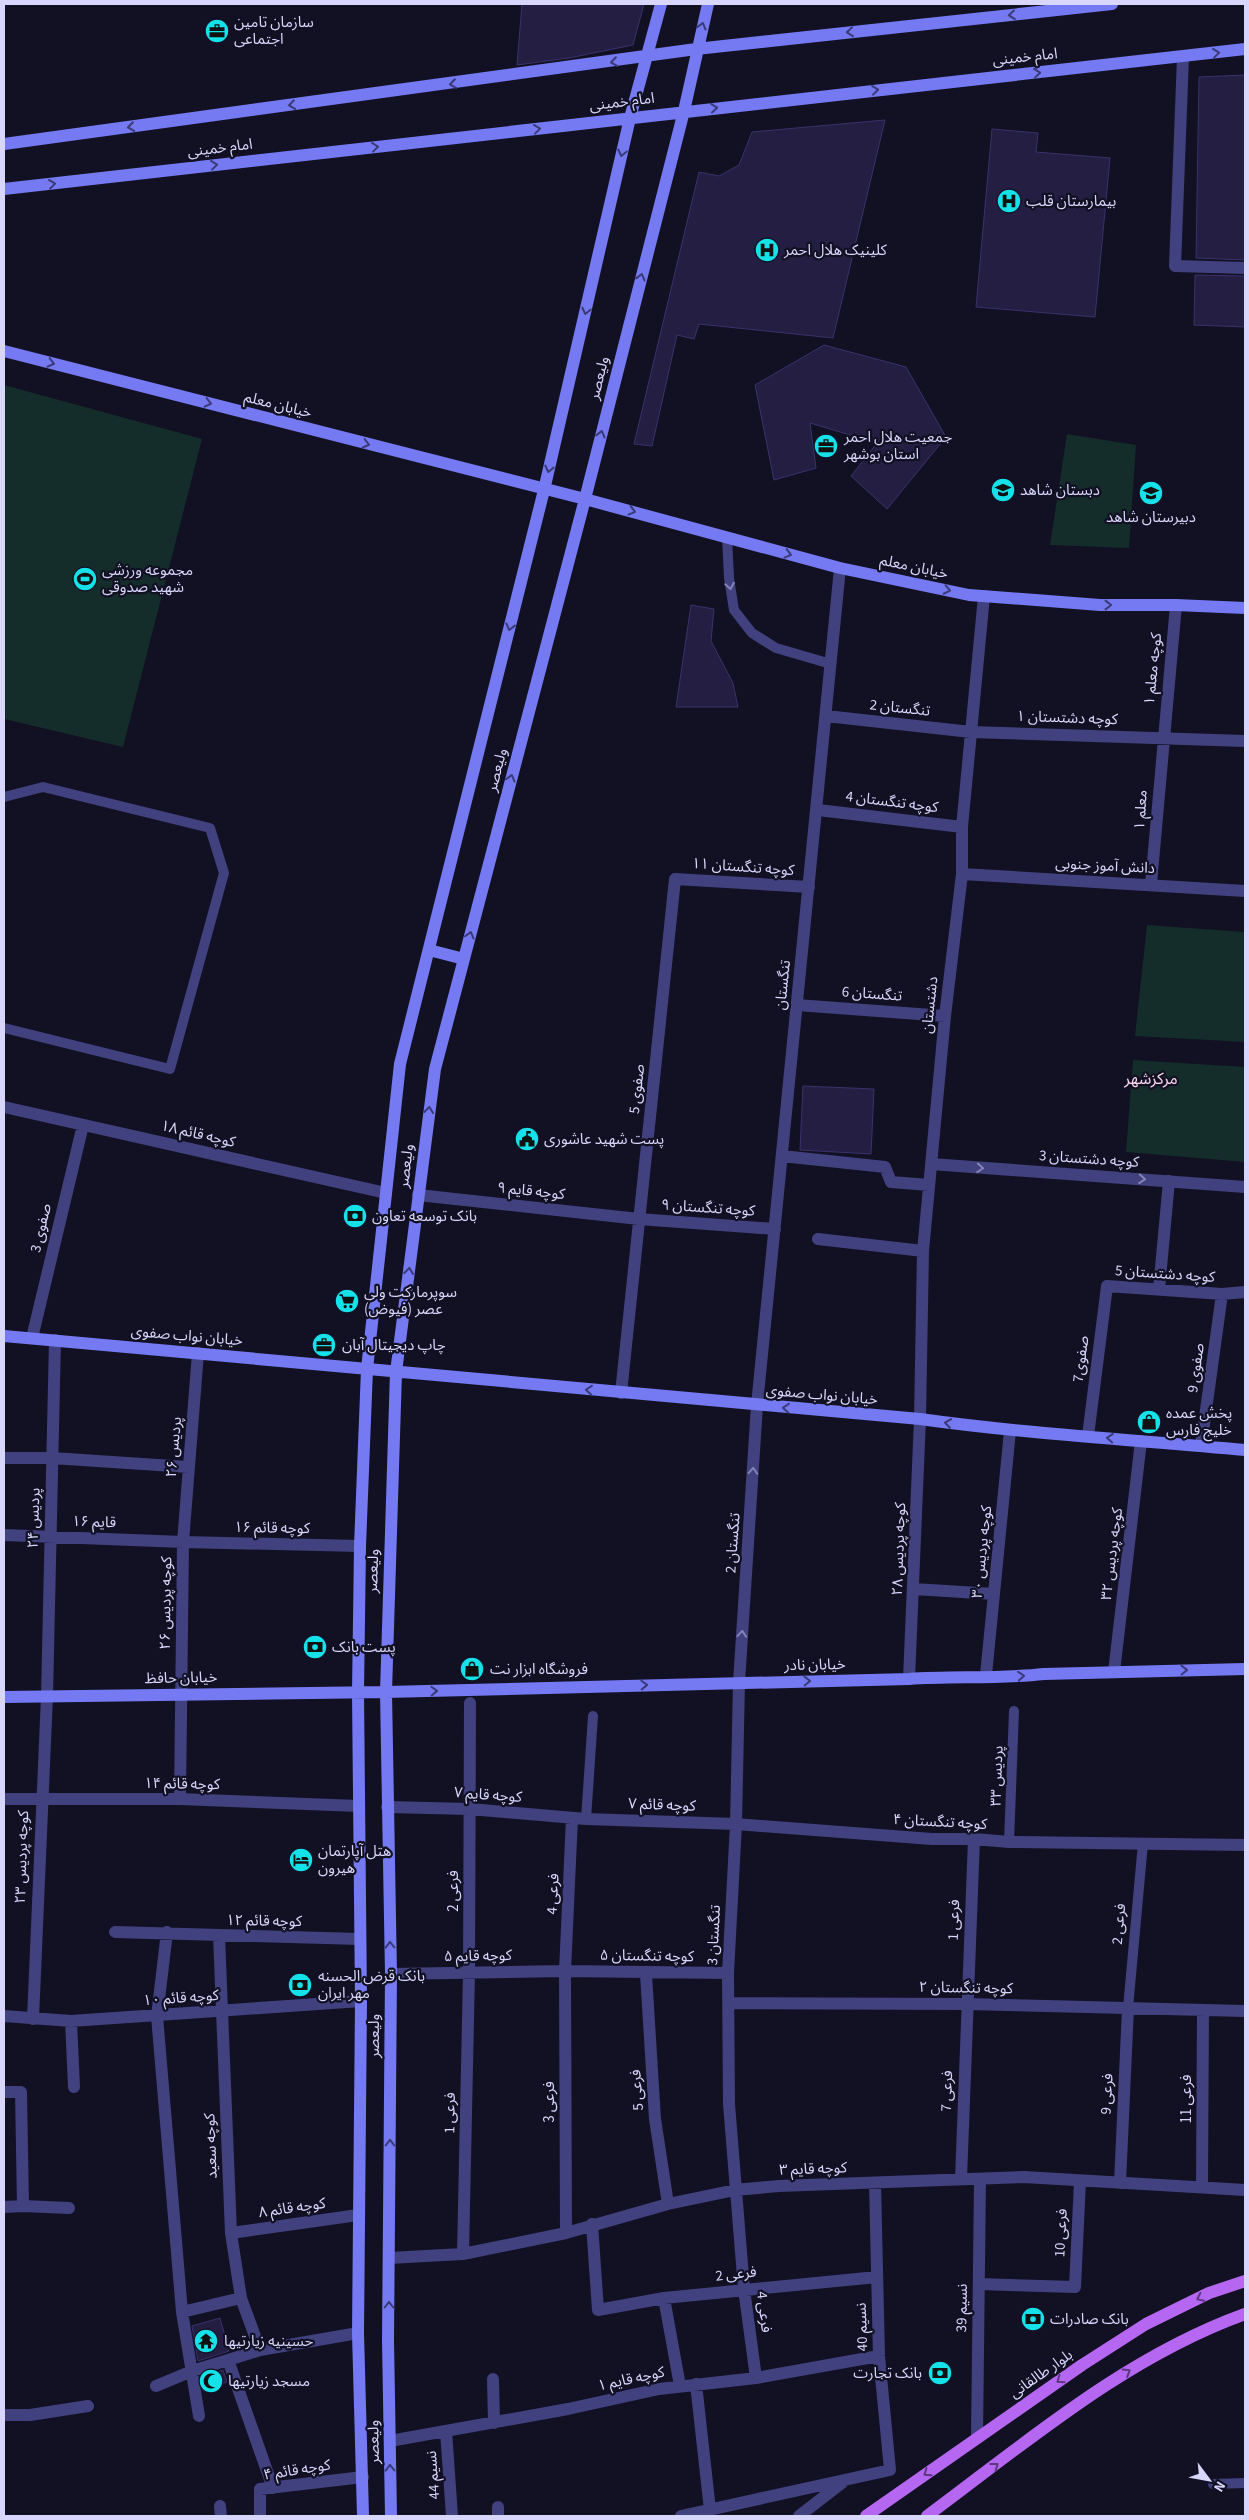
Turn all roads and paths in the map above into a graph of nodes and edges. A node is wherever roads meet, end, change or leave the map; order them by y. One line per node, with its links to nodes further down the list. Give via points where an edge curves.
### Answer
1 (661, 4): 7 (street, ولیعصر)
2 (708, 4): 4 (street, ولیعصر, one-way to 2)
3 (1112, 4): 4 (street, one-way to 4)
4 (696, 49): 7 (street); 8 (street, ولیعصر)
5 (1245, 49): 6 (street, امام خمینی, one-way to 5)
6 (1183, 56): 8 (street, امام خمینی, one-way to 6); 12 (street, via 1175,266)
7 (646, 57): 9 (street, ولیعصر); 10 (street, one-way to 10)
8 (684, 111): 9 (street, امام خمینی); 15 (street, ولیعصر, one-way to 8)
9 (630, 118): 11 (street, امام خمینی, one-way to 9); 14 (street, ولیعصر, one-way to 14)
10 (4, 144)
11 (4, 189)
12 (1245, 268)
13 (4, 351): 14 (street, خیابان معلم, one-way to 14)
14 (544, 490): 15 (street, خیابان معلم); 34 (street, ولیعصر, one-way to 34)
15 (585, 499): 16 (street, خیابان معلم, one-way to 16); 35 (street, ولیعصر, one-way to 15)
16 (726, 537): 17 (street, خیابان معلم, one-way to 17); 21 (lane, one-way to 21, via 734,610 752,633 776,648)
17 (840, 568): 18 (street, خیابان معلم, one-way to 18); 21 (street, تنگستان)
18 (984, 596): 19 (street, خیابان معلم, one-way to 19, via 1100,604); 23 (street, دشتستان)
19 (1176, 605): 20 (street, خیابان معلم); 24 (street, کوچه معلم ۱)
20 (1245, 608)
21 (831, 664): 22 (street, تنگستان)
22 (826, 716): 23 (street, تنگستان 2); 27 (street, تنگستان)
23 (972, 732): 24 (street, کوچه دشتستان ۱); 28 (street, دشتستان)
24 (1162, 737): 25 (street, کوچه دشتستان ۱); 31 (street, معلم ۱)
25 (1245, 741)
26 (4, 797): 38 (lane, via 43,787 210,828 224,873 170,1069)
27 (818, 810): 28 (street, کوچه تنگستان 4); 32 (street, تنگستان)
28 (962, 827): 29 (street, دشتستان)
29 (962, 874): 31 (street, دانش آموز جنوبی); 37 (street, دشتستان)
30 (675, 878): 32 (street, کوچه تنگستان ۱۱); 48 (street, صفوی 5)
31 (1151, 884): 33 (street, دانش آموز جنوبی)
32 (809, 887): 36 (street, تنگستان)
33 (1245, 891)
34 (429, 950): 35 (street); 46 (street, ولیعصر, via 400,1064)
35 (464, 958): 47 (street, ولیعصر, one-way to 35, via 435,1069)
36 (797, 1005): 37 (street, تنگستان 6); 41 (street, تنگستان)
37 (945, 1016): 42 (street, دشتستان)
38 (4, 1028)
39 (4, 1107): 40 (street, کوچه قائم ۱۸)
40 (82, 1125): 46 (street, کوچه قائم ۱۸); 57 (street, صفوی 3)
41 (782, 1156): 44 (street, via 885,1167 891,1182); 49 (street, تنگستان)
42 (931, 1164): 43 (street, کوچه دشتستان 3, one-way to 43); 44 (street, دشتستان)
43 (1169, 1181): 45 (street, کوچه دشتستان 3); 53 (street)
44 (929, 1185): 51 (street, دشتستان)
45 (1245, 1187)
46 (386, 1193): 60 (street, ولیعصر)
47 (418, 1195): 48 (street, کوچه قایم ۹); 61 (street, ولیعصر, one-way to 47)
48 (639, 1219): 49 (street, کوچه تنگستان ۹); 62 (street, صفوی 5)
49 (775, 1229): 63 (street, تنگستان)
50 (818, 1239): 51 (street)
51 (923, 1251): 64 (street, دشتستان)
52 (1107, 1286): 53 (street, کوچه دشتستان 5); 66 (street, صفوی7)
53 (1160, 1289): 55 (street, کوچه دشتستان 5)
54 (1245, 1292): 55 (street, کوچه دشتستان 5)
55 (1222, 1294): 68 (street, صفوی 9)
56 (4, 1336): 57 (street, خیابان نواب صفوی)
57 (32, 1338): 58 (street, خیابان نواب صفوی)
58 (55, 1340): 59 (street, خیابان نواب صفوی); 71 (street, پردیس ۲۴)
59 (198, 1354): 60 (street, خیابان نواب صفوی); 72 (street, پردیس ۲۶)
60 (366, 1369): 61 (street, خیابان نواب صفوی); 76 (street, ولیعصر)
61 (396, 1372): 62 (street, خیابان نواب صفوی, one-way to 61); 85 (street, ولیعصر)
62 (621, 1392): 63 (street, خیابان نواب صفوی)
63 (757, 1405): 64 (street, خیابان نواب صفوی, one-way to 63); 83 (street, تنگستان 2, one-way to 63)
64 (920, 1419): 65 (street, خیابان نواب صفوی, one-way to 64); 77 (street, کوچه پردیس ۲۸)
65 (1010, 1431): 66 (street, خیابان نواب صفوی); 78 (street, کوچه پردیس ۳۰)
66 (1088, 1436): 67 (street, خیابان نواب صفوی, one-way to 66)
67 (1141, 1441): 68 (street, خیابان نواب صفوی); 80 (street, کوچه پردیس ۳۲)
68 (1202, 1446): 69 (street, خیابان نواب صفوی)
69 (1245, 1450)
70 (4, 1458): 71 (street)
71 (52, 1458): 72 (street); 74 (street, پردیس ۲۴)
72 (188, 1467): 75 (street, پردیس ۲۶)
73 (4, 1535): 74 (street, قایم ۱۶)
74 (49, 1537): 75 (street, قایم ۱۶); 87 (street, پردیس ۲۴)
75 (183, 1542): 76 (street, کوچه قائم ۱۶); 86 (street, کوچه پردیس ۲۶)
76 (360, 1546): 84 (street, ولیعصر)
77 (914, 1589): 78 (street); 82 (street, کوچه پردیس ۲۸)
78 (994, 1594): 81 (street, کوچه پردیس ۳۰)
79 (1245, 1668): 80 (street, خیابان نادر, one-way to 79)
80 (1114, 1672): 81 (street, خیابان نادر, one-way to 80, via 1015,1677)
81 (986, 1675): 82 (street, خیابان نادر)
82 (909, 1679): 83 (street, خیابان نادر, one-way to 82)
83 (738, 1682): 85 (street, خیابان نادر, one-way to 83); 100 (street, تنگستان 3)
84 (358, 1692): 85 (street, خیابان حافظ); 86 (street, خیابان حافظ); 95 (street, ولیعصر)
85 (386, 1692): 96 (street, ولیعصر)
86 (180, 1694): 87 (street, خیابان حافظ); 94 (street, کوچه پردیس ۲۶)
87 (47, 1696): 88 (street, خیابان حافظ); 93 (street, کوچه پردیس ۲۳)
88 (4, 1697)
89 (470, 1703): 97 (street, فرعی 2)
90 (1014, 1711): 102 (lane, پردیس ۳۳)
91 (593, 1716): 99 (lane)
92 (4, 1799): 93 (street, کوچه قائم ۱۴)
93 (41, 1799): 94 (street, کوچه قائم ۱۴); 123 (street, کوچه پردیس ۲۳)
94 (180, 1799): 95 (street, کوچه قائم ۱۴)
95 (359, 1806): 108 (street, ولیعصر)
96 (387, 1807): 97 (street, کوچه قایم ۷); 112 (street, ولیعصر, one-way to 96)
97 (470, 1809): 98 (street, کوچه قایم ۷); 110 (street, فرعی 2)
98 (572, 1818): 99 (street, کوچه قایم ۷); 109 (street, فرعی 4)
99 (586, 1819): 100 (street, کوچه قائم ۷)
100 (736, 1824): 101 (street, کوچه تنگستان ۴, via 932,1839); 111 (street, تنگستان 3)
101 (974, 1839): 102 (street, کوچه تنگستان ۴); 116 (street, فرعی 1)
102 (1010, 1842): 103 (street, کوچه تنگستان ۴)
103 (1143, 1843): 104 (street, کوچه تنگستان ۴); 117 (lane, فرعی 2)
104 (1245, 1845)
105 (115, 1932): 106 (street, کوچه قائم ۱۲)
106 (167, 1932): 107 (street, کوچه قائم ۱۲); 122 (street)
107 (218, 1936): 108 (street, کوچه قائم ۱۲); 119 (street, کوچه سعید)
108 (360, 1939): 114 (street, ولیعصر)
109 (565, 1971): 110 (street, کوچه قایم ۵); 113 (street, کوچه تنگستان ۵); 142 (street, فرعی 3)
110 (469, 1973): 112 (street, کوچه قایم ۵); 143 (street, فرعی 1)
111 (728, 1973): 113 (street, کوچه تنگستان ۵); 115 (street, تنگستان 3)
112 (391, 1974): 144 (street, ولیعصر, one-way to 112)
113 (646, 1974): 135 (street, فرعی 5, via 655,2119)
114 (361, 2001): 119 (street, کوچه قائم ۱۰); 139 (street, ولیعصر)
115 (728, 2003): 116 (street, کوچه تنگستان ۲); 133 (street, تنگستان 3, via 729,2104)
116 (966, 2004): 117 (street, کوچه تنگستان ۲); 127 (street, فرعی 7)
117 (1128, 2008): 118 (street, کوچه تنگستان ۲); 131 (street, فرعی 9)
118 (1203, 2010): 120 (street, کوچه تنگستان ۲); 132 (street, فرعی 11)
119 (223, 2011): 122 (street, کوچه قائم ۱۰); 141 (street, کوچه سعید)
120 (1245, 2011)
121 (4, 2016): 123 (street, کوچه قائم ۱۰)
122 (156, 2016): 124 (street, کوچه قائم ۱۰); 151 (street)
123 (33, 2019): 124 (street, کوچه قائم ۱۰)
124 (71, 2021): 125 (street)
125 (74, 2087)
126 (4, 2092): 136 (street, via 21,2092)
127 (961, 2179): 128 (street, کوچه قایم ۳); 130 (street, کوچه قایم ۳)
128 (980, 2179): 129 (street, کوچه قایم ۳, via 1024,2177); 147 (street, نسیم 39)
129 (1080, 2181): 131 (street, کوچه قایم ۳); 147 (street, فرعی 10, via 1075,2287)
130 (874, 2183): 133 (street, کوچه قایم ۳); 145 (street, نسیم 40)
131 (1120, 2183): 132 (street, کوچه قایم ۳)
132 (1202, 2188): 134 (street, کوچه قایم ۳)
133 (735, 2190): 135 (street, کوچه قایم ۳); 148 (street, فرعی 4)
134 (1245, 2190)
135 (668, 2204): 140 (street, کوچه قایم ۳)
136 (23, 2206): 137 (street); 138 (street)
137 (4, 2207)
138 (69, 2208)
139 (358, 2215): 141 (street, کوچه قائم ۸); 153 (street, ولیعصر)
140 (592, 2224): 142 (street, کوچه قایم ۳); 150 (street, فرعی 2, via 598,2310)
141 (231, 2233): 149 (street, کوچه سعید)
142 (566, 2233): 143 (street, کوچه قایم ۳)
143 (463, 2254): 144 (street, کوچه قایم ۳)
144 (389, 2258): 169 (street, ولیعصر, one-way to 144)
145 (877, 2277): 148 (street, فرعی 2); 155 (street, نسیم 40)
146 (1245, 2280): 168 (main road, بلوار طالقانی, one-way to 168, via 1146,2324)
147 (979, 2284): 168 (street, نسیم 39)
148 (744, 2289): 150 (street, فرعی 2); 158 (street, فرعی 4)
149 (241, 2298): 151 (street); 154 (street, کوچه سعید)
150 (664, 2298): 162 (street)
151 (182, 2312): 157 (street)
152 (1245, 2314): 183 (main road, one-way to 152, via 1099,2389 1162,2350)
153 (358, 2333): 154 (street); 170 (street, ولیعصر)
154 (260, 2350): 156 (street)
155 (879, 2356): 158 (street, کوچه قایم ۱); 171 (street, نسیم 40, via 890,2470)
156 (228, 2360): 157 (street); 174 (street)
157 (192, 2371): 161 (street); 165 (street)
158 (756, 2378): 160 (street, کوچه قایم ۱)
159 (493, 2379): 166 (street)
160 (696, 2384): 162 (street, کوچه قایم ۱); 175 (street)
161 (156, 2386)
162 (680, 2386): 166 (street, کوچه قایم ۱)
163 (88, 2406): 164 (street, via 30,2415)
164 (4, 2415)
165 (199, 2416)
166 (494, 2423): 167 (street, کوچه قایم ۱)
167 (446, 2431): 169 (street, کوچه قایم ۱); 179 (street, نسیم 44)
168 (977, 2438): 182 (main road, بلوار طالقانی, one-way to 182)
169 (390, 2441): 178 (street, ولیعصر, one-way to 169)
170 (363, 2477): 174 (street, کوچه قائم ۴); 177 (street, ولیعصر)
171 (846, 2480): 175 (street); 181 (street)
172 (1245, 2482): 173 (lane)
173 (1213, 2484)
174 (273, 2488): 176 (street, کوچه قائم ۴, via 260,2489)
175 (710, 2510): 180 (street)
176 (260, 2516)
177 (363, 2516)
178 (391, 2516)
179 (452, 2516)
180 (681, 2516)
181 (799, 2516)
182 (866, 2516)
183 (927, 2516)

